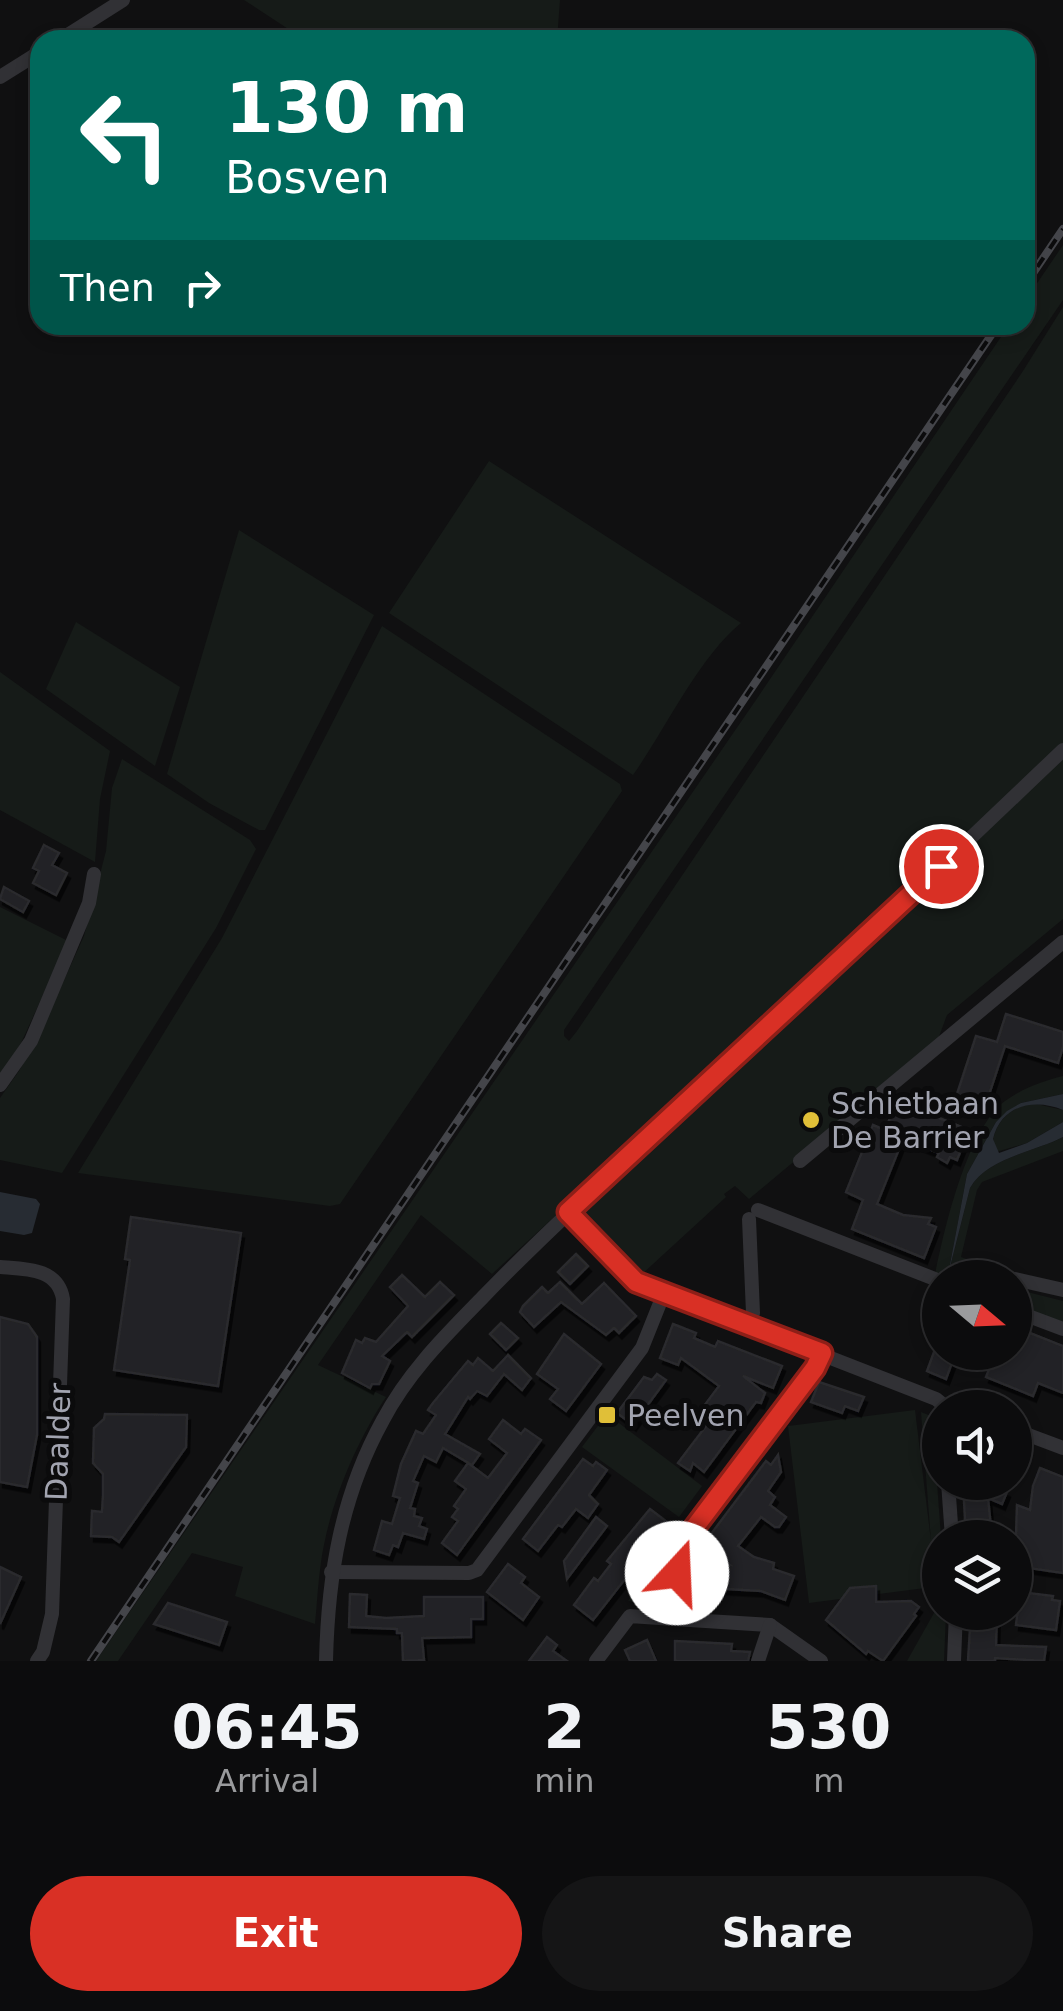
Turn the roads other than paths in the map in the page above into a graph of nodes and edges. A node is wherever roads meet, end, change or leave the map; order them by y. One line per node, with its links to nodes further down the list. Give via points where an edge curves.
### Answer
1 (124, 0): 2 (street)
2 (76, 30)
3 (30, 58): 4 (street)
4 (0, 78)
5 (1059, 759): 10 (street)
6 (94, 874): 8 (street, via 31,1040)
7 (1063, 942): 9 (street)
8 (0, 1085)
9 (800, 1161)
10 (568, 1212): 15 (street, via 636,1282); 23 (street, via 424,1359 384,1418 346,1509)
11 (0, 1268): 27 (street, Daalder, via 50,1275 63,1299 52,1614)
12 (922, 1275): 17 (street, via 754,1214 754,1313)
13 (1032, 1283): 14 (street)
14 (1063, 1290)
15 (664, 1293): 17 (street); 23 (street, via 642,1348 476,1570)
16 (1032, 1317): 18 (street)
17 (748, 1325): 19 (street)
18 (1063, 1329)
19 (822, 1353): 20 (street); 24 (street, via 679,1548)
20 (922, 1393)
21 (1032, 1436): 22 (street)
22 (1063, 1448)
23 (330, 1572): 28 (street)
24 (674, 1618): 25 (street); 29 (street, via 630,1616)
25 (770, 1626): 30 (street); 31 (street)
26 (955, 1630): 32 (street)
27 (37, 1661)
28 (326, 1661)
29 (596, 1661)
30 (758, 1661)
31 (820, 1661)
32 (954, 1661)

